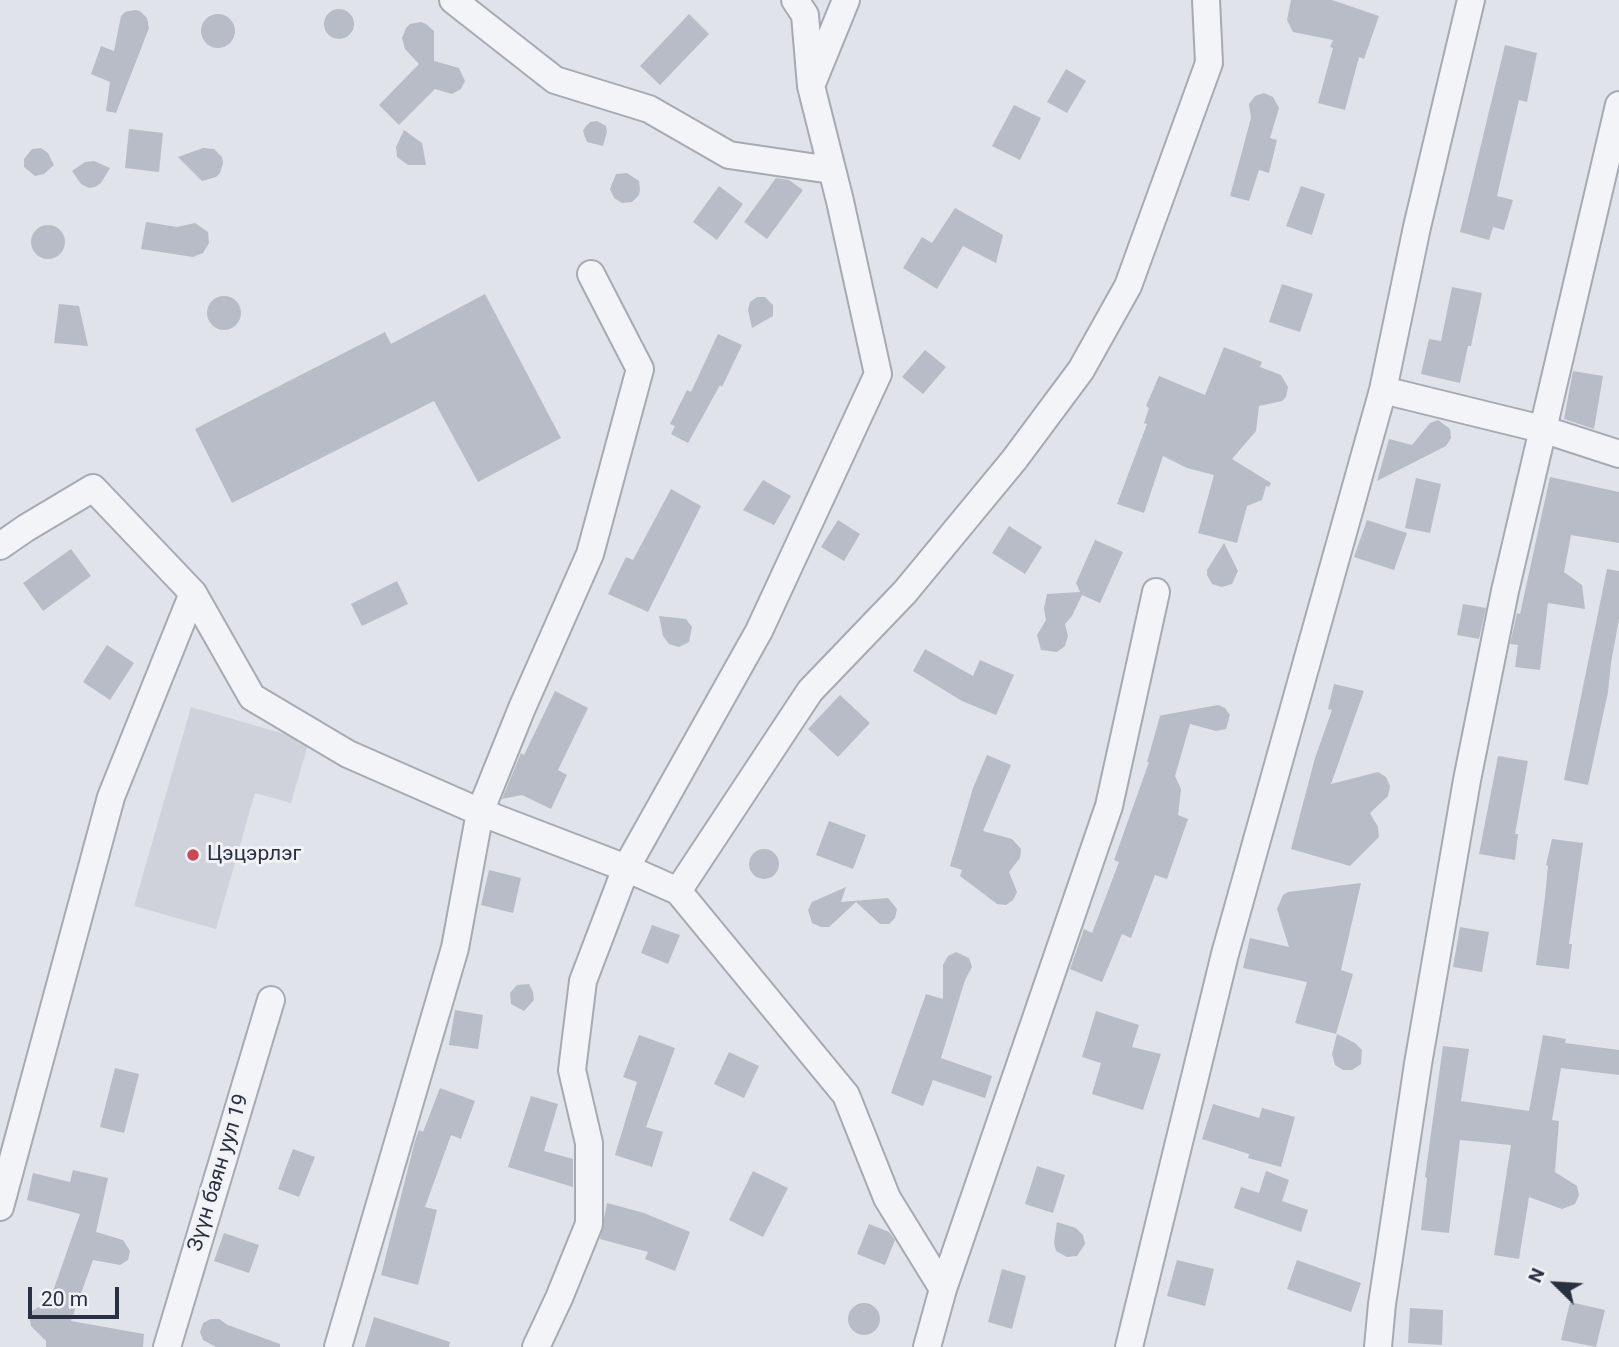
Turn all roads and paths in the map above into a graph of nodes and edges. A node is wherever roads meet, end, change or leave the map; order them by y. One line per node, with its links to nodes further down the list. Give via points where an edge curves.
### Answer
1 (453, 0): 8 (street, via 555,80 649,109 729,155)
2 (795, 0): 6 (street, via 805,15)
3 (846, 0): 6 (street)
4 (1206, 0): 18 (street, via 1209,63 1128,286 1081,370 905,592 810,691)
5 (1471, 0): 10 (street)
6 (811, 86): 8 (street)
7 (1619, 105): 11 (street)
8 (831, 170): 17 (street, via 878,374 759,631)
9 (592, 274): 16 (street, via 640,369 590,554)
10 (1383, 390): 11 (street); 26 (street, via 1225,954)
11 (1542, 429): 12 (street); 27 (street, via 1467,780 1418,1064)
12 (1619, 454)
13 (0, 546): 15 (street, via 93,488)
14 (1156, 592): 21 (street, via 1109,806)
15 (193, 593): 16 (street, via 252,697 348,754); 20 (street, via 111,797)
16 (480, 812): 17 (street); 23 (street, via 455,948)
17 (626, 867): 18 (street); 24 (street, via 583,981 572,1070 589,1143 589,1224)
18 (678, 891): 21 (street, via 846,1095 887,1198)
19 (271, 1000): 22 (street, Зүүн баян уул 19)
20 (0, 1207)
21 (943, 1289): 25 (street)
22 (167, 1347)
23 (338, 1347)
24 (536, 1347)
25 (927, 1347)
26 (1129, 1347)
27 (1378, 1347)

